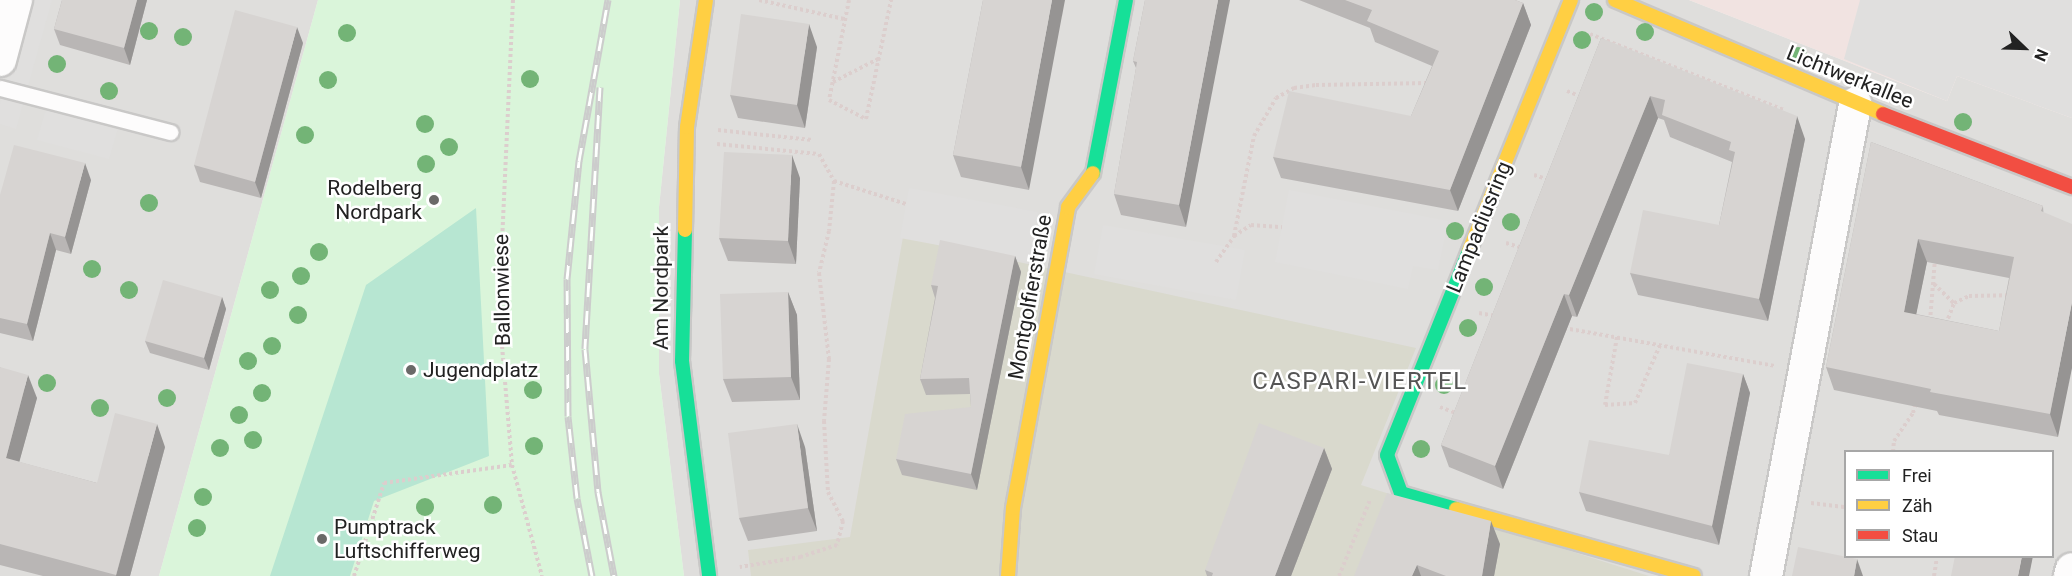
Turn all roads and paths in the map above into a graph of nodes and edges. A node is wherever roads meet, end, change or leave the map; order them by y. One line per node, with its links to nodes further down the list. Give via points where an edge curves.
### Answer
1 (16, 0): 12 (street)
2 (513, 0): 43 (path, Ballonwiese, via 499,310)
3 (706, 0): 18 (street, Am Nordpark)
4 (759, 0): 10 (path)
5 (849, 0): 10 (path)
6 (891, 0): 11 (path)
7 (1126, 0): 49 (street, Montgolfierstraße, via 1096,170 1068,207 1013,508)
8 (1571, 0): 30 (street, Lampadiusring)
9 (1615, 0): 16 (street, Lichtwerkallee)
10 (844, 19): 13 (path)
11 (879, 59): 13 (path); 13 (path, via 866,119 830,100)
12 (0, 60)
13 (833, 82)
14 (1431, 83): 24 (path, via 1316,85 1294,88 1276,98 1254,136)
15 (0, 88): 17 (lane)
16 (1855, 103): 21 (street, Lichtwerkallee); 37 (street)
17 (170, 132)
18 (687, 134): 19 (path); 20 (path, via 819,154); 46 (street, Am Nordpark, via 682,361)
19 (813, 140)
20 (834, 181): 22 (path); 46 (path, via 829,231 819,273 829,359 824,421 828,492 843,520 837,545 801,557)
21 (2072, 187)
22 (906, 204)
23 (1282, 228): 24 (path, via 1251,225)
24 (1234, 236): 26 (path)
25 (1935, 248): 27 (path)
26 (1216, 262)
27 (1934, 283): 29 (path); 32 (path)
28 (2011, 287): 29 (path, via 2007,297 1969,296)
29 (1954, 303): 34 (path)
30 (1447, 307): 31 (path); 42 (street, Lampadiusring)
31 (1504, 317)
32 (1929, 325)
33 (1560, 327): 35 (path)
34 (1945, 331)
35 (1617, 337): 36 (path); 36 (path, via 1605,405 1635,403)
36 (1660, 345): 37 (path)
37 (1803, 371): 52 (street)
38 (1918, 390): 40 (path)
39 (1923, 398): 40 (path)
40 (1913, 413): 41 (path, via 1894,441)
41 (1893, 450)
42 (1388, 455): 50 (path); 51 (street, via 1401,493)
43 (512, 465): 47 (path, via 384,483); 48 (path, Ballonwiese)
44 (1937, 558): 53 (path)
45 (2072, 569): 54 (street)
46 (709, 574)
47 (354, 576)
48 (542, 576)
49 (1008, 576)
50 (1339, 576)
51 (1695, 576)
52 (1766, 576)
53 (1934, 576)
54 (2070, 576)

